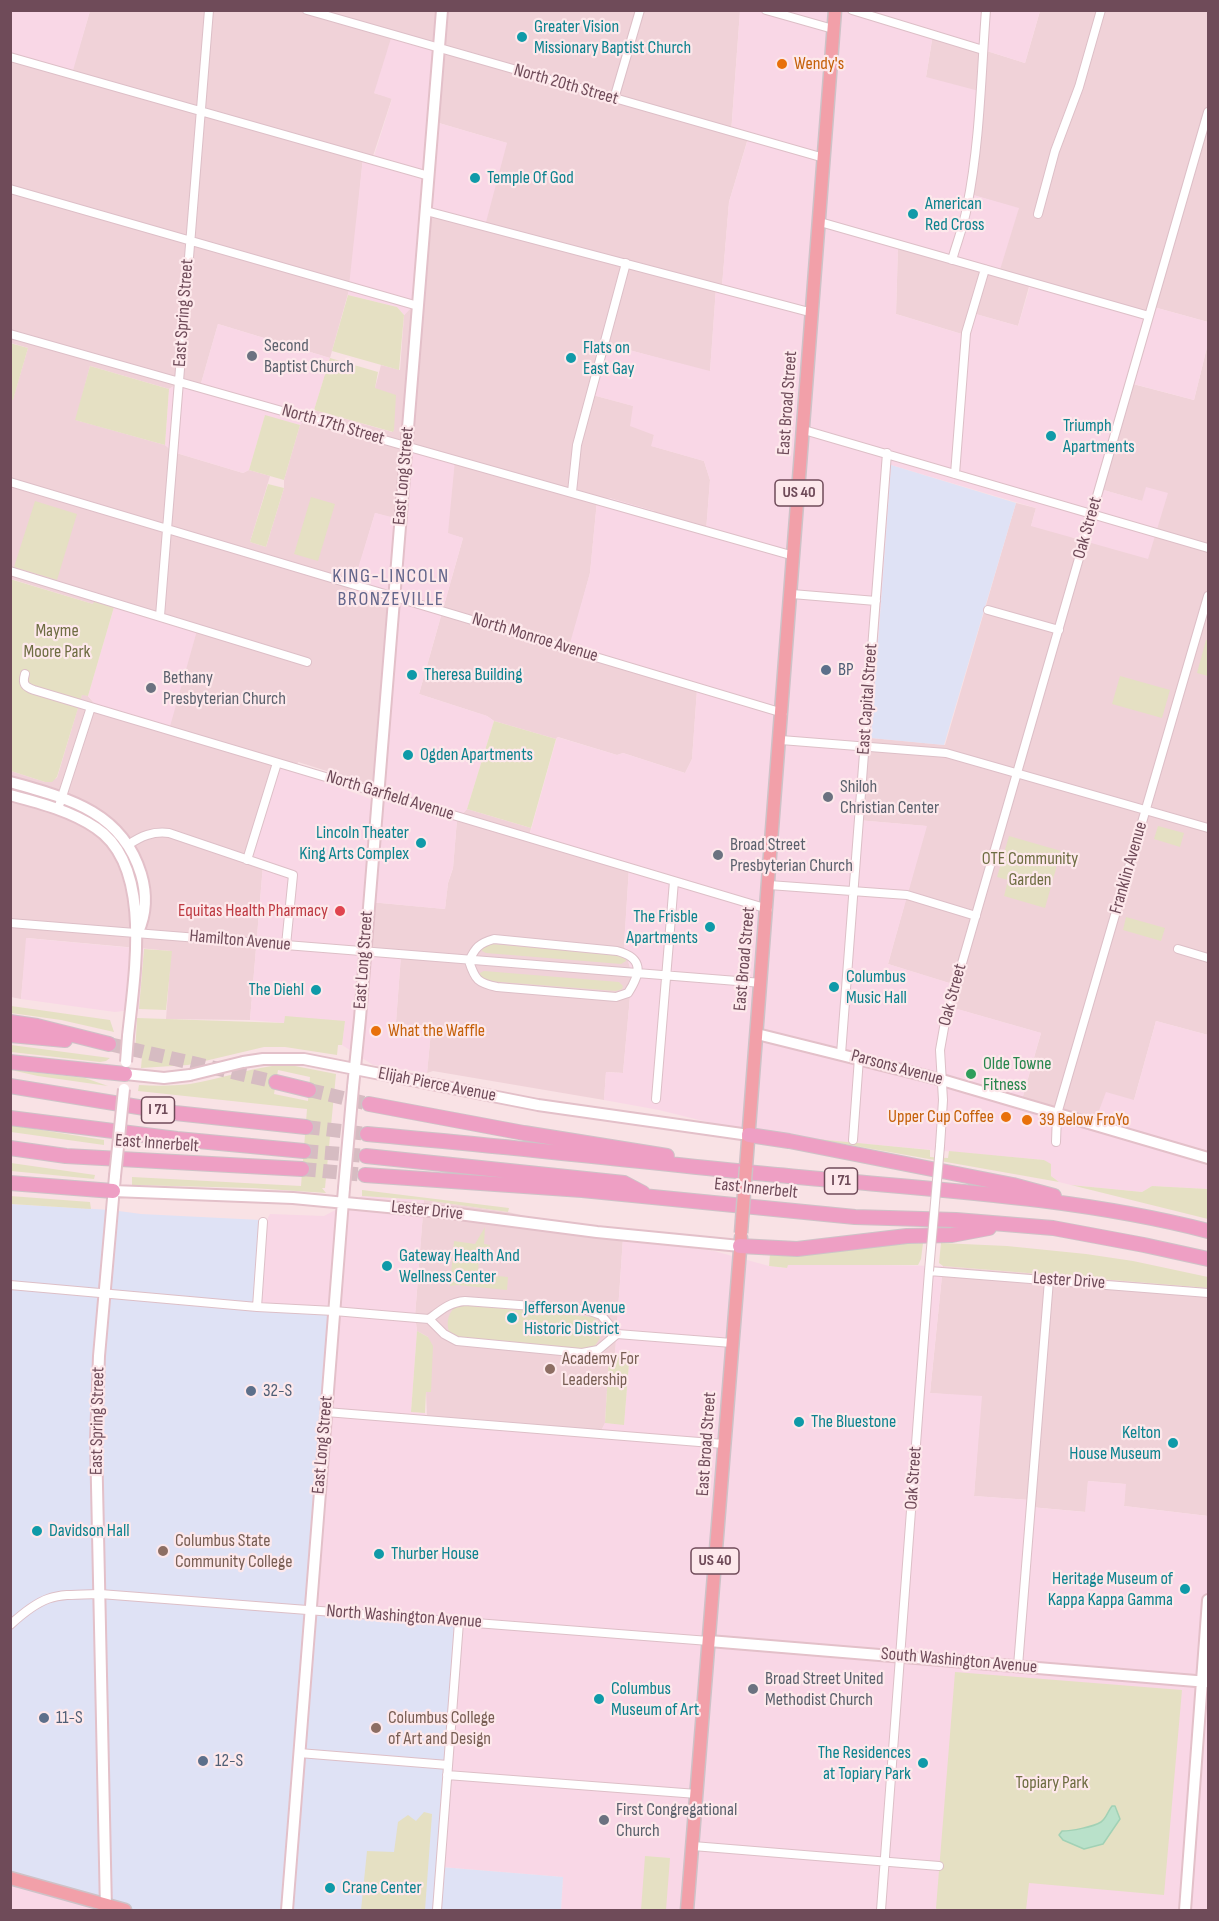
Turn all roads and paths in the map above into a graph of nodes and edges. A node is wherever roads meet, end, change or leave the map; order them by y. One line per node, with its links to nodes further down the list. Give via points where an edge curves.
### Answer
1 (209, 10): 15 (street, East Spring Street)
2 (307, 10): 11 (street, North 20th Street)
3 (442, 10): 11 (street, East Long Street)
4 (640, 10): 14 (street)
5 (766, 10): 10 (street)
6 (835, 10): 10 (main road, East Broad Street / US 40)
7 (852, 10): 12 (street)
8 (986, 10): 12 (street)
9 (1101, 10): 21 (street)
10 (833, 29): 17 (main road, East Broad Street / US 40)
11 (440, 49): 14 (street, North 20th Street); 18 (street, East Long Street)
12 (983, 50): 24 (street, via 971,184)
13 (10, 57): 15 (street)
14 (614, 99): 17 (street, North 20th Street)
15 (201, 112): 18 (street); 23 (street, East Spring Street)
16 (1209, 112): 29 (street, Oak Street)
17 (824, 158): 22 (main road, East Broad Street / US 40)
18 (429, 176): 20 (street, East Long Street)
19 (10, 189): 23 (street)
20 (426, 211): 25 (street); 27 (street, East Long Street)
21 (1038, 214)
22 (820, 222): 24 (street); 28 (main road, East Broad Street / US 40)
23 (189, 242): 27 (street); 31 (street, East Spring Street)
24 (952, 260): 26 (street)
25 (626, 263): 28 (street); 37 (street, via 577,445)
26 (985, 269): 29 (street); 35 (street, via 966,333)
27 (418, 306): 33 (street, East Long Street)
28 (813, 313): 32 (main road, East Broad Street / US 40)
29 (1149, 316): 38 (street, Oak Street)
30 (10, 334): 31 (street, North 17th Street)
31 (179, 382): 33 (street, North 17th Street); 39 (street, East Spring Street)
32 (804, 430): 34 (street); 41 (main road, East Broad Street / US 40)
33 (407, 446): 37 (street, North 17th Street); 44 (street, East Long Street)
34 (886, 453): 35 (street); 46 (street, East Capital Street)
35 (955, 474): 38 (street)
36 (10, 482): 39 (street, North Monroe Avenue)
37 (572, 492): 41 (street, North 17th Street)
38 (1092, 513): 40 (street); 49 (street, Oak Street)
39 (167, 530): 44 (street, North Monroe Avenue); 48 (street, East Spring Street)
40 (1209, 548)
41 (794, 556): 43 (main road, East Broad Street / US 40)
42 (10, 571): 48 (street)
43 (792, 594): 46 (street); 53 (main road, East Broad Street / US 40)
44 (394, 596): 53 (street, North Monroe Avenue); 59 (street, East Long Street)
45 (1209, 596): 63 (street, Franklin Avenue)
46 (876, 601): 55 (street, East Capital Street)
47 (988, 610): 49 (street)
48 (160, 616): 50 (street)
49 (1059, 630): 57 (street, Oak Street)
50 (307, 662)
51 (25, 674): 52 (street, North Garfield Avenue, via 24,683 29,688)
52 (92, 707): 56 (street, North Garfield Avenue); 61 (street)
53 (783, 713): 54 (main road, East Broad Street / US 40)
54 (780, 740): 55 (street); 68 (main road, East Broad Street / US 40)
55 (865, 747): 57 (street, via 946,753); 69 (street, East Capital Street)
56 (277, 763): 59 (street, North Garfield Avenue); 66 (street)
57 (1017, 774): 63 (street); 71 (street, Oak Street)
58 (10, 782): 61 (street)
59 (379, 793): 67 (street, North Garfield Avenue); 76 (street, East Long Street)
60 (10, 795): 62 (street)
61 (63, 798): 62 (street); 65 (street, via 106,819)
62 (58, 809): 73 (street, via 98,829 117,851 132,882)
63 (1146, 810): 64 (street); 97 (street, Franklin Avenue)
64 (1209, 828)
65 (128, 845): 66 (street, via 147,834 169,833); 73 (street, via 138,862 146,896 144,918)
66 (248, 860): 74 (street, via 293,875)
67 (674, 881): 70 (street, North Garfield Avenue); 80 (street)
68 (769, 885): 69 (street); 70 (main road, East Broad Street / US 40)
69 (853, 892): 71 (street, via 907,895); 85 (street, East Capital Street)
70 (768, 909): 81 (main road, East Broad Street / US 40)
71 (976, 916): 90 (street, Oak Street, via 940,1050)
72 (10, 923): 73 (street, Hamilton Avenue)
73 (137, 932): 74 (street, Hamilton Avenue); 88 (street, East Spring Street, bridge)
74 (286, 945): 76 (street, Hamilton Avenue)
75 (1178, 949): 77 (street)
76 (365, 952): 78 (street, Hamilton Avenue); 89 (street, East Long Street)
77 (1209, 958)
78 (469, 961): 79 (street, Hamilton Avenue); 79 (street, via 482,942 494,939 617,951 636,961); 79 (street, via 474,977 484,984 616,997 628,993)
79 (638, 974): 80 (street, Hamilton Avenue)
80 (667, 975): 81 (street, Hamilton Avenue); 94 (street)
81 (762, 983): 83 (main road, East Broad Street / US 40)
82 (10, 1022): 84 (highway, via 109,1044)
83 (757, 1034): 85 (street, Parsons Avenue); 103 (main road, East Broad Street / US 40)
84 (10, 1035)
85 (841, 1054): 86 (street, Parsons Avenue)
86 (859, 1058): 90 (street, Parsons Avenue); 102 (street)
87 (10, 1062): 88 (highway)
88 (126, 1068): 89 (street, Elijah Pierce Avenue, bridge, via 155,1078 190,1075 263,1059 294,1059); 113 (street, East Spring Street, bridge)
89 (355, 1068): 103 (street, Elijah Pierce Avenue, via 538,1105); 115 (street, East Long Street, bridge)
90 (942, 1080): 97 (street, Parsons Avenue); 122 (street, Oak Street, bridge)
91 (276, 1082): 93 (highway)
92 (10, 1086): 99 (highway, I 71, via 176,1113)
93 (309, 1090)
94 (656, 1099)
95 (369, 1104): 109 (highway, via 673,1157)
96 (10, 1110): 100 (highway)
97 (1058, 1114): 104 (street, Franklin Avenue); 108 (street, Parsons Avenue)
98 (10, 1118): 100 (highway)
99 (306, 1126)
100 (83, 1128): 106 (highway)
101 (368, 1134): 109 (highway, I 71)
102 (853, 1140)
103 (749, 1141): 116 (highway, via 789,1141 1013,1185); 120 (main road, East Broad Street / US 40, bridge)
104 (1056, 1142)
105 (10, 1148): 110 (highway, East Innerbelt, via 66,1156)
106 (304, 1151)
107 (366, 1156): 114 (highway, via 624,1183)
108 (1209, 1158)
109 (706, 1169): 116 (highway, I 71, via 1061,1203)
110 (302, 1170)
111 (365, 1174): 114 (highway, East Innerbelt / I 71)
112 (10, 1183): 113 (highway)
113 (113, 1191): 115 (street, Lester Drive); 125 (street, East Spring Street)
114 (650, 1197): 118 (highway, East Innerbelt / I 71, via 855,1217)
115 (343, 1203): 120 (street, Lester Drive, via 597,1232); 128 (street, East Long Street)
116 (1117, 1213): 119 (highway, I 71)
117 (263, 1222): 127 (street)
118 (1003, 1225): 120 (highway, via 952,1235 907,1236 797,1249); 121 (highway, East Innerbelt / I 71, via 1053,1228)
119 (1209, 1231)
120 (741, 1240): 131 (main road, East Broad Street / US 40)
121 (1209, 1259)
122 (929, 1271): 123 (street, Lester Drive); 140 (street, Oak Street)
123 (1049, 1280): 126 (street, Lester Drive); 141 (street)
124 (10, 1285): 125 (street)
125 (104, 1293): 127 (street); 134 (street, East Spring Street, via 96,1439)
126 (1209, 1293)
127 (257, 1308): 128 (street)
128 (334, 1311): 129 (street); 132 (street, East Long Street)
129 (429, 1319): 130 (street, via 457,1341 582,1353 598,1350); 130 (street, via 456,1302 554,1308 595,1312)
130 (617, 1334): 131 (street)
131 (732, 1343): 133 (main road, East Broad Street / US 40)
132 (326, 1412): 133 (street); 136 (street, East Long Street)
133 (724, 1444): 139 (main road, East Broad Street / US 40)
134 (100, 1594): 136 (street, North Washington Avenue); 138 (street, North Washington Avenue, via 48,1598); 151 (street, East Spring Street)
135 (1209, 1600): 142 (street)
136 (310, 1610): 137 (street, North Washington Avenue); 143 (street, East Long Street)
137 (459, 1622): 139 (street, North Washington Avenue); 144 (street)
138 (10, 1625)
139 (709, 1641): 140 (street, South Washington Avenue); 146 (main road, East Broad Street / US 40)
140 (901, 1656): 141 (street, South Washington Avenue); 148 (street, Oak Street)
141 (1018, 1666): 142 (street, South Washington Avenue)
142 (1206, 1681): 157 (street)
143 (299, 1753): 144 (street); 153 (street, East Long Street)
144 (448, 1765): 145 (street)
145 (447, 1775): 146 (street); 154 (street)
146 (697, 1794): 147 (main road, East Broad Street / US 40)
147 (693, 1846): 148 (street); 155 (main road, East Broad Street / US 40)
148 (885, 1861): 149 (street); 156 (street, Oak Street)
149 (939, 1866)
150 (10, 1878): 151 (main road)
151 (106, 1908): 152 (main road)
152 (125, 1911)
153 (287, 1911)
154 (437, 1911)
155 (687, 1911)
156 (881, 1911)
157 (1185, 1911)

